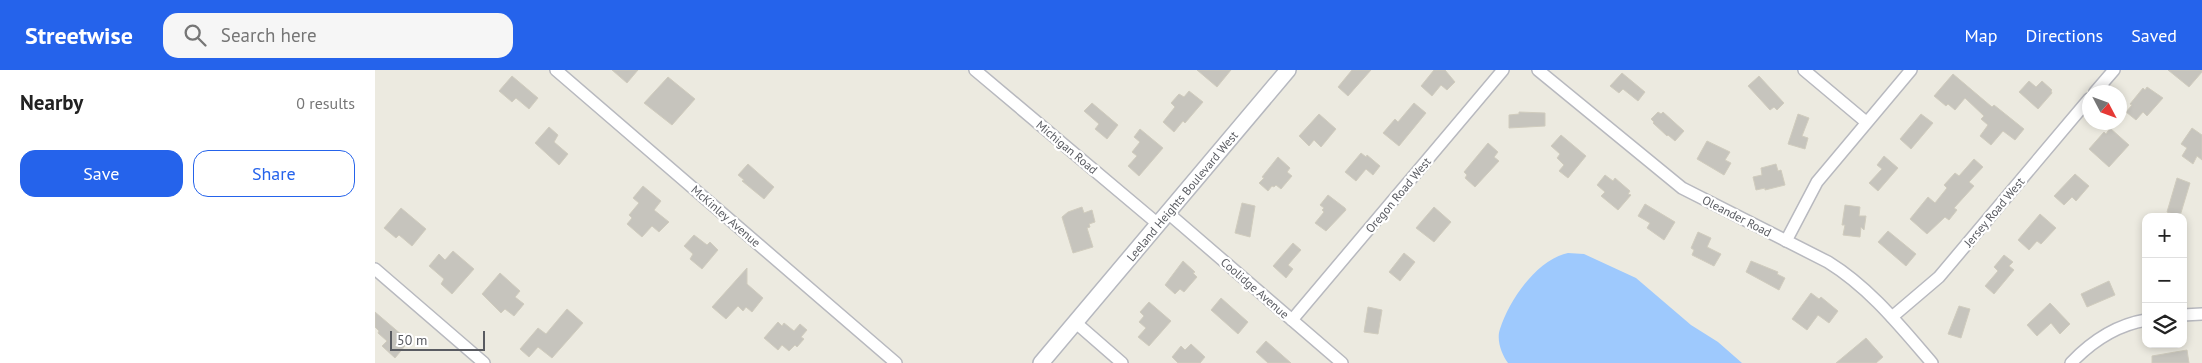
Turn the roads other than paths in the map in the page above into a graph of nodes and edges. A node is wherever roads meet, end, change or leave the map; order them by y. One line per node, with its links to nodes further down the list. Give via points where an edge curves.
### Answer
1 (557, 70): 22 (street, McKinley Avenue)
2 (975, 70): 12 (street, Michigan Road)
3 (1288, 70): 12 (main road, Leeland Heights Boulevard West)
4 (1503, 70): 18 (street, Oregon Road West)
5 (1538, 70): 13 (street, Oleander Road, via 1671,180 1715,206)
6 (1805, 70): 11 (street)
7 (1911, 70): 11 (street)
8 (2114, 70): 9 (street)
9 (2101, 85)
10 (2082, 107): 17 (street, Jersey Road West, via 1939,277)
11 (1867, 122): 13 (street, via 1817,182)
12 (1163, 219): 18 (street, Coolidge Avenue); 20 (main road, Leeland Heights Boulevard West)
13 (1786, 240): 17 (street, Oleander Road, via 1844,272)
14 (375, 269): 21 (street)
15 (2202, 314): 16 (street)
16 (2187, 315)
17 (1892, 317): 26 (street, Oleander Road)
18 (1292, 320): 25 (street, Coolidge Avenue)
19 (2142, 321): 27 (street, via 2108,333)
20 (1075, 322): 23 (main road, Leeland Heights Boulevard West); 24 (street)
21 (484, 363)
22 (895, 363)
23 (1041, 363)
24 (1122, 363)
25 (1342, 363)
26 (1931, 363)
27 (2071, 363)

